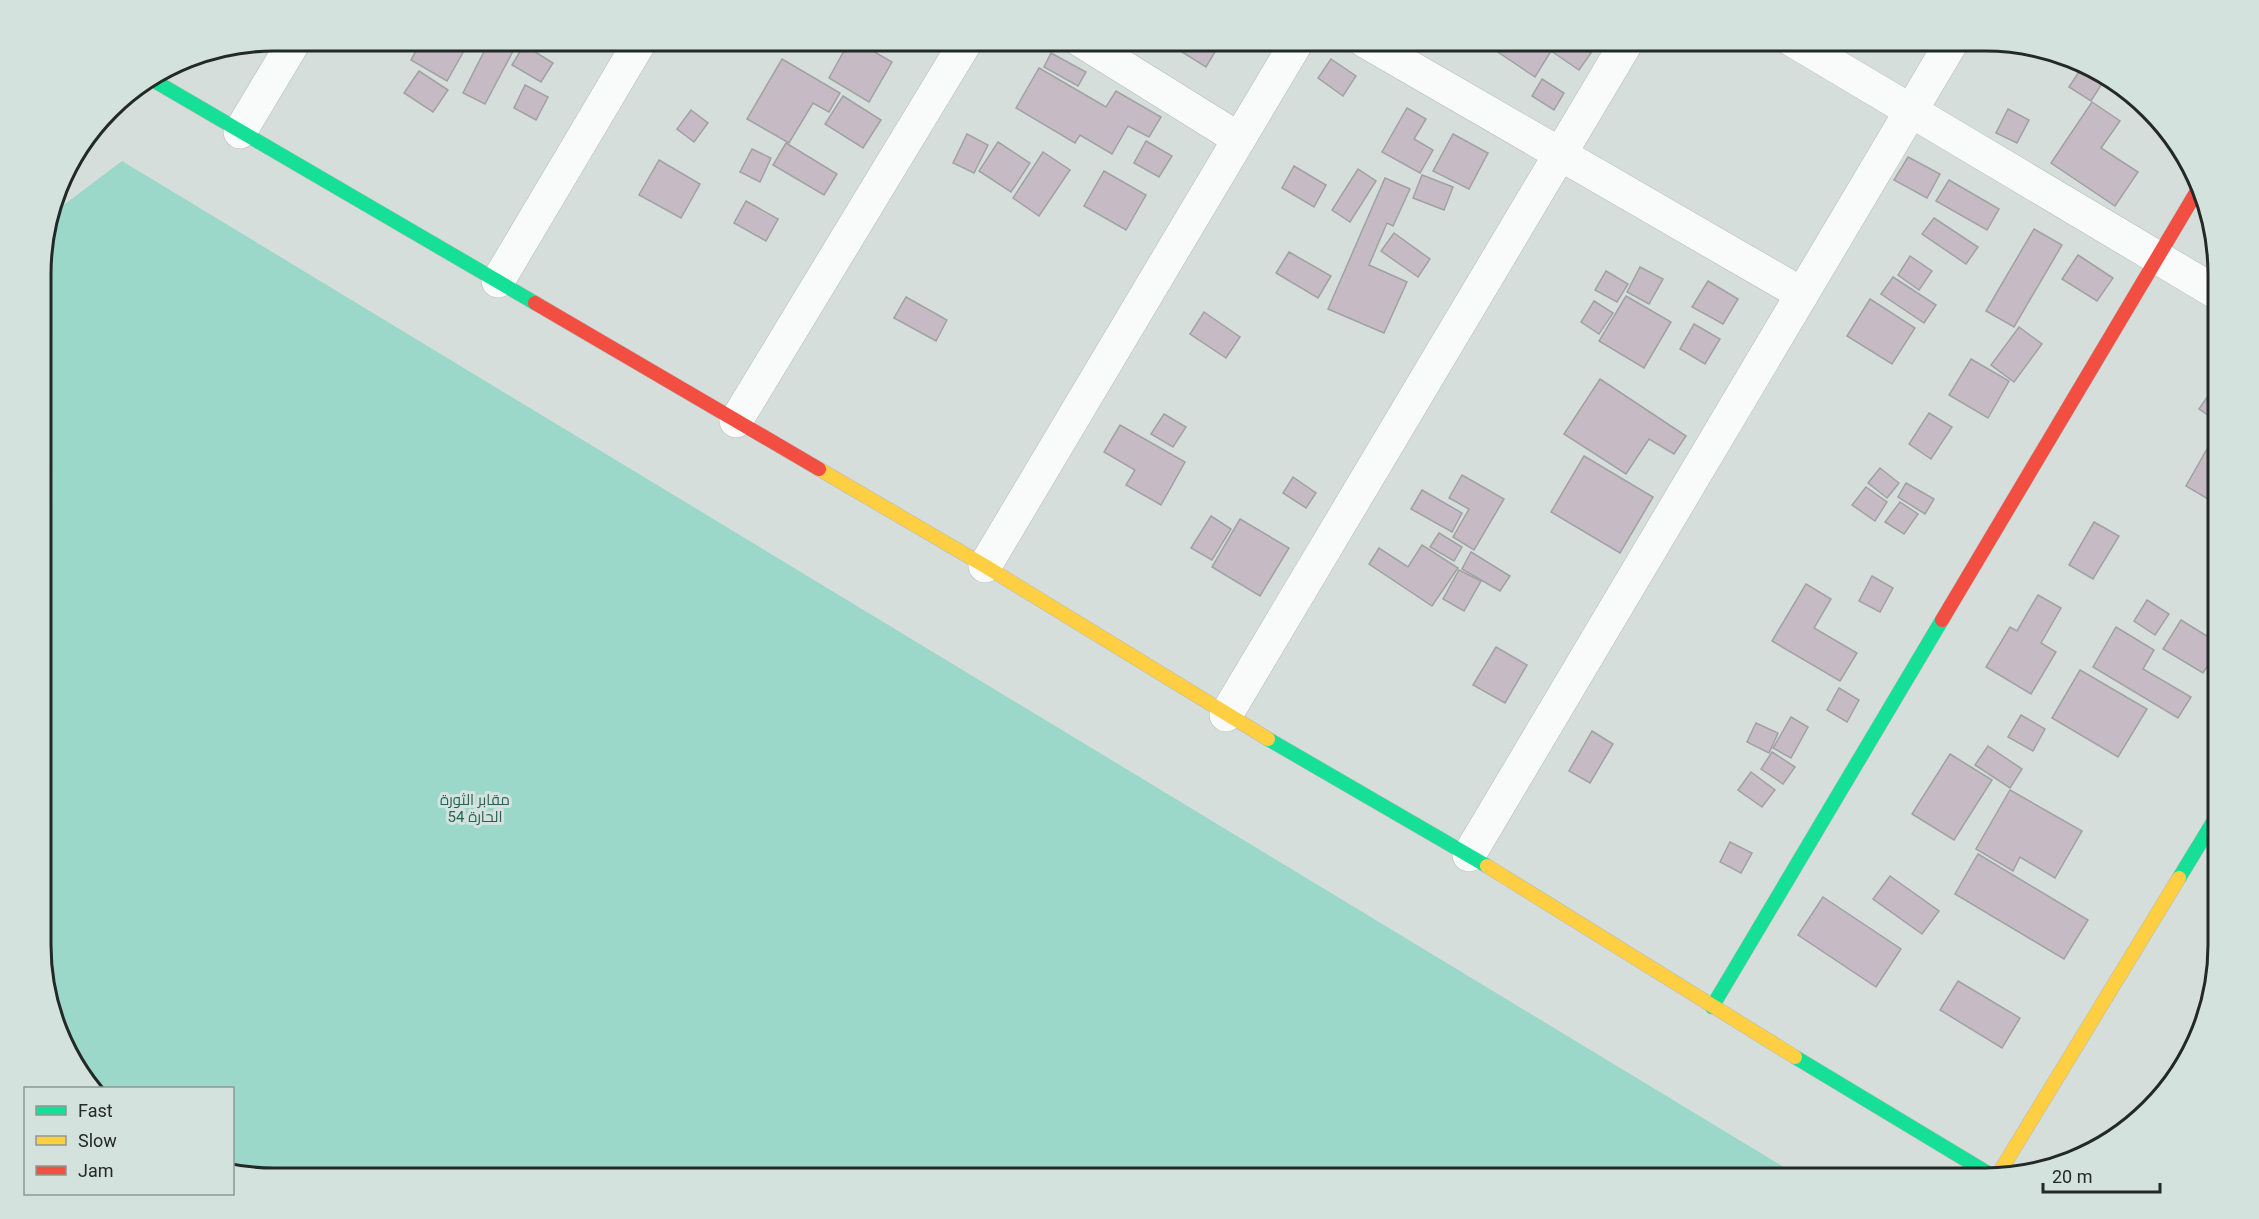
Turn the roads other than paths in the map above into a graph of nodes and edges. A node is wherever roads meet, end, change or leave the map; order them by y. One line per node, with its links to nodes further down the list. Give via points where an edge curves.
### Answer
1 (288, 51): 12 (street)
2 (634, 51): 17 (street)
3 (960, 51): 20 (street)
4 (1098, 51): 13 (street)
5 (1291, 51): 13 (street)
6 (1382, 51): 14 (street)
7 (1621, 51): 14 (street)
8 (1811, 51): 11 (street)
9 (1947, 51): 11 (street)
10 (159, 84): 12 (main road)
11 (1912, 111): 16 (street); 19 (street)
12 (240, 132): 17 (main road)
13 (1239, 139): 21 (street)
14 (1560, 154): 19 (street); 22 (street)
15 (2194, 196): 16 (main road)
16 (2157, 257): 18 (street); 25 (main road)
17 (498, 281): 20 (main road)
18 (2208, 288)
19 (1802, 294): 24 (street)
20 (736, 421): 21 (main road)
21 (985, 566): 22 (main road)
22 (1226, 715): 24 (main road)
23 (2208, 830): 27 (main road)
24 (1469, 855): 25 (main road)
25 (1712, 1007): 26 (main road)
26 (1979, 1168)
27 (2002, 1168)

